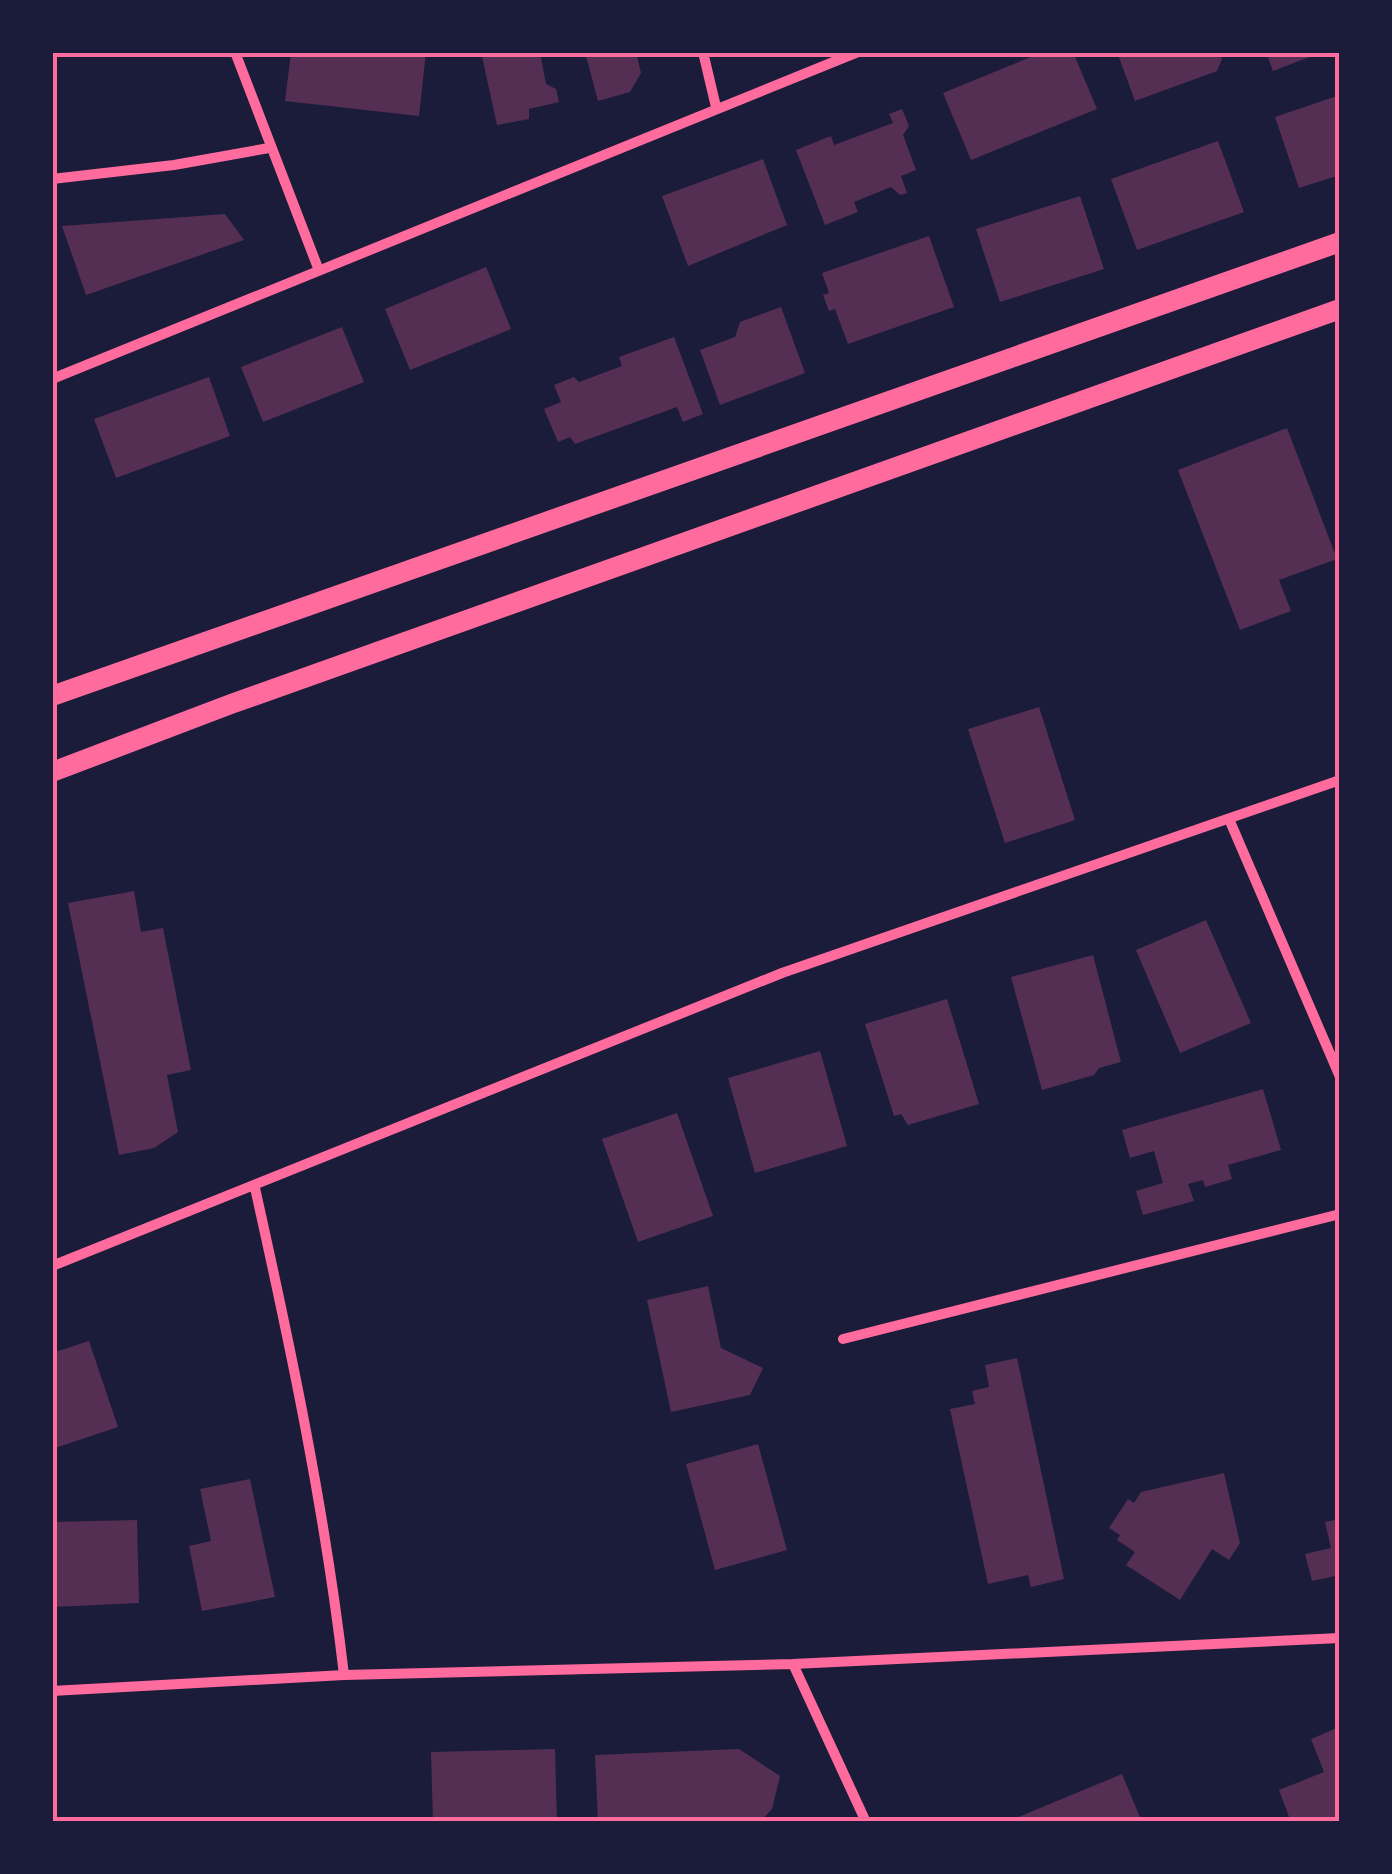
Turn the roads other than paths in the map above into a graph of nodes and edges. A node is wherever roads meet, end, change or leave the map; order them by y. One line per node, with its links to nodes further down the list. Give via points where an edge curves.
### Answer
1 (235, 52): 5 (street)
2 (702, 52): 4 (street)
3 (858, 52): 4 (street)
4 (716, 107): 8 (street)
5 (269, 148): 6 (street); 8 (street)
6 (52, 178)
7 (1340, 242): 11 (main road)
8 (318, 268): 10 (street)
9 (1340, 309): 12 (main road)
10 (52, 379)
11 (52, 696)
12 (52, 772)
13 (1340, 780): 14 (street)
14 (1230, 819): 15 (street); 16 (street, via 782,974)
15 (1340, 1078)
16 (254, 1188): 18 (street); 22 (street, via 288,1338)
17 (1340, 1214): 19 (street)
18 (52, 1266)
19 (844, 1339)
20 (1340, 1638): 21 (street)
21 (793, 1664): 22 (street); 24 (street)
22 (344, 1675): 23 (street)
23 (52, 1691)
24 (866, 1822)

